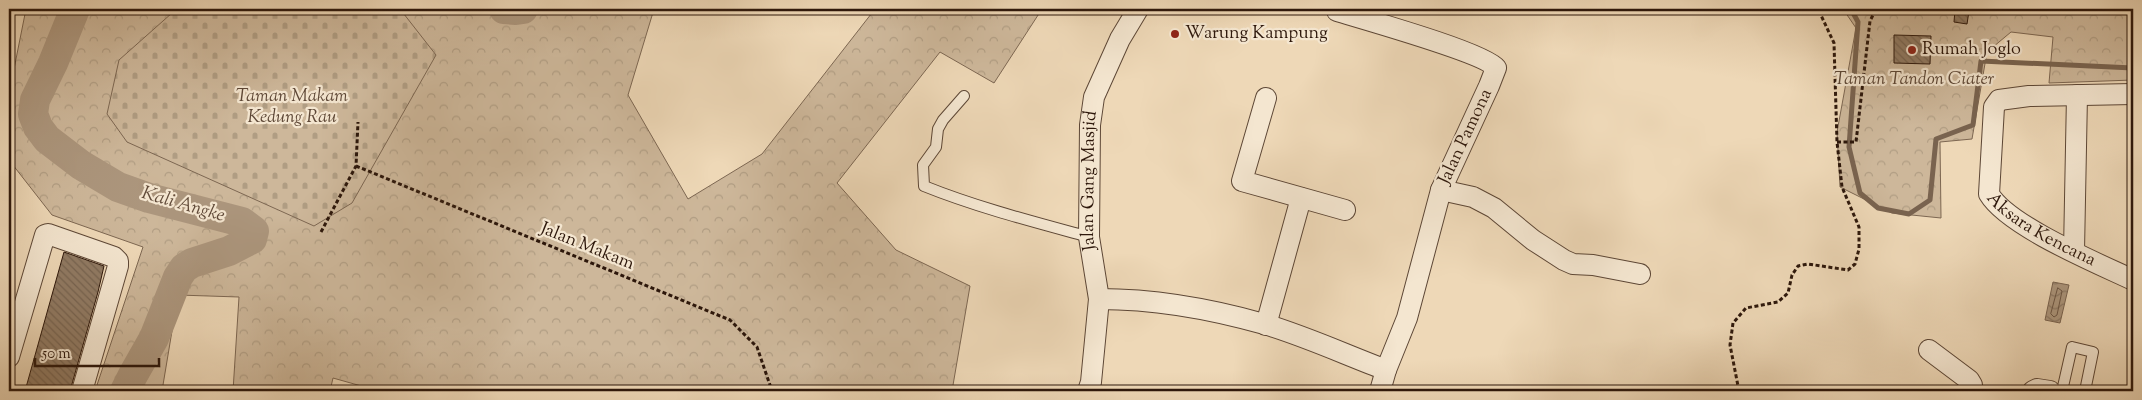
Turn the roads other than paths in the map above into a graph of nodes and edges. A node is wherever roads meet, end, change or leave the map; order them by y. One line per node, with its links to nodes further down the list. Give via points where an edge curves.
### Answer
1 (1138, 9): 10 (street, Jalan Gang Masjid, via 1120,39 1092,105)
2 (1337, 9): 7 (street, Jalan Pamona, via 1467,52 1496,68)
3 (2133, 94): 4 (street)
4 (2077, 95): 11 (street); 11 (street, Aksara Kencana, via 1997,101 1989,194 1995,204 2027,228)
5 (964, 96): 10 (lane, via 938,129 936,147 923,165 924,186)
6 (1266, 98): 8 (street, via 1242,181)
7 (1441, 190): 12 (street, via 1473,197 1494,208 1534,240 1573,264); 18 (street, Jalan Pamona, via 1407,318)
8 (1301, 198): 9 (street); 15 (street)
9 (1345, 210)
10 (1089, 237): 14 (street, Jalan Gang Masjid)
11 (2074, 251): 13 (street, Aksara Kencana)
12 (1640, 274)
13 (2133, 280)
14 (1099, 299): 15 (street, via 1174,305); 20 (street, Jalan Gang Masjid)
15 (1266, 325): 18 (street)
16 (1929, 350): 22 (street, via 1969,380)
17 (9, 357): 19 (street, via 45,235 114,257 118,266)
18 (1386, 370): 21 (street, Jalan Pamona)
19 (82, 391)
20 (1088, 391)
21 (1380, 391)
22 (1972, 391)
23 (2047, 391): 24 (lane, via 2072,347 2093,352)
24 (2085, 391)

